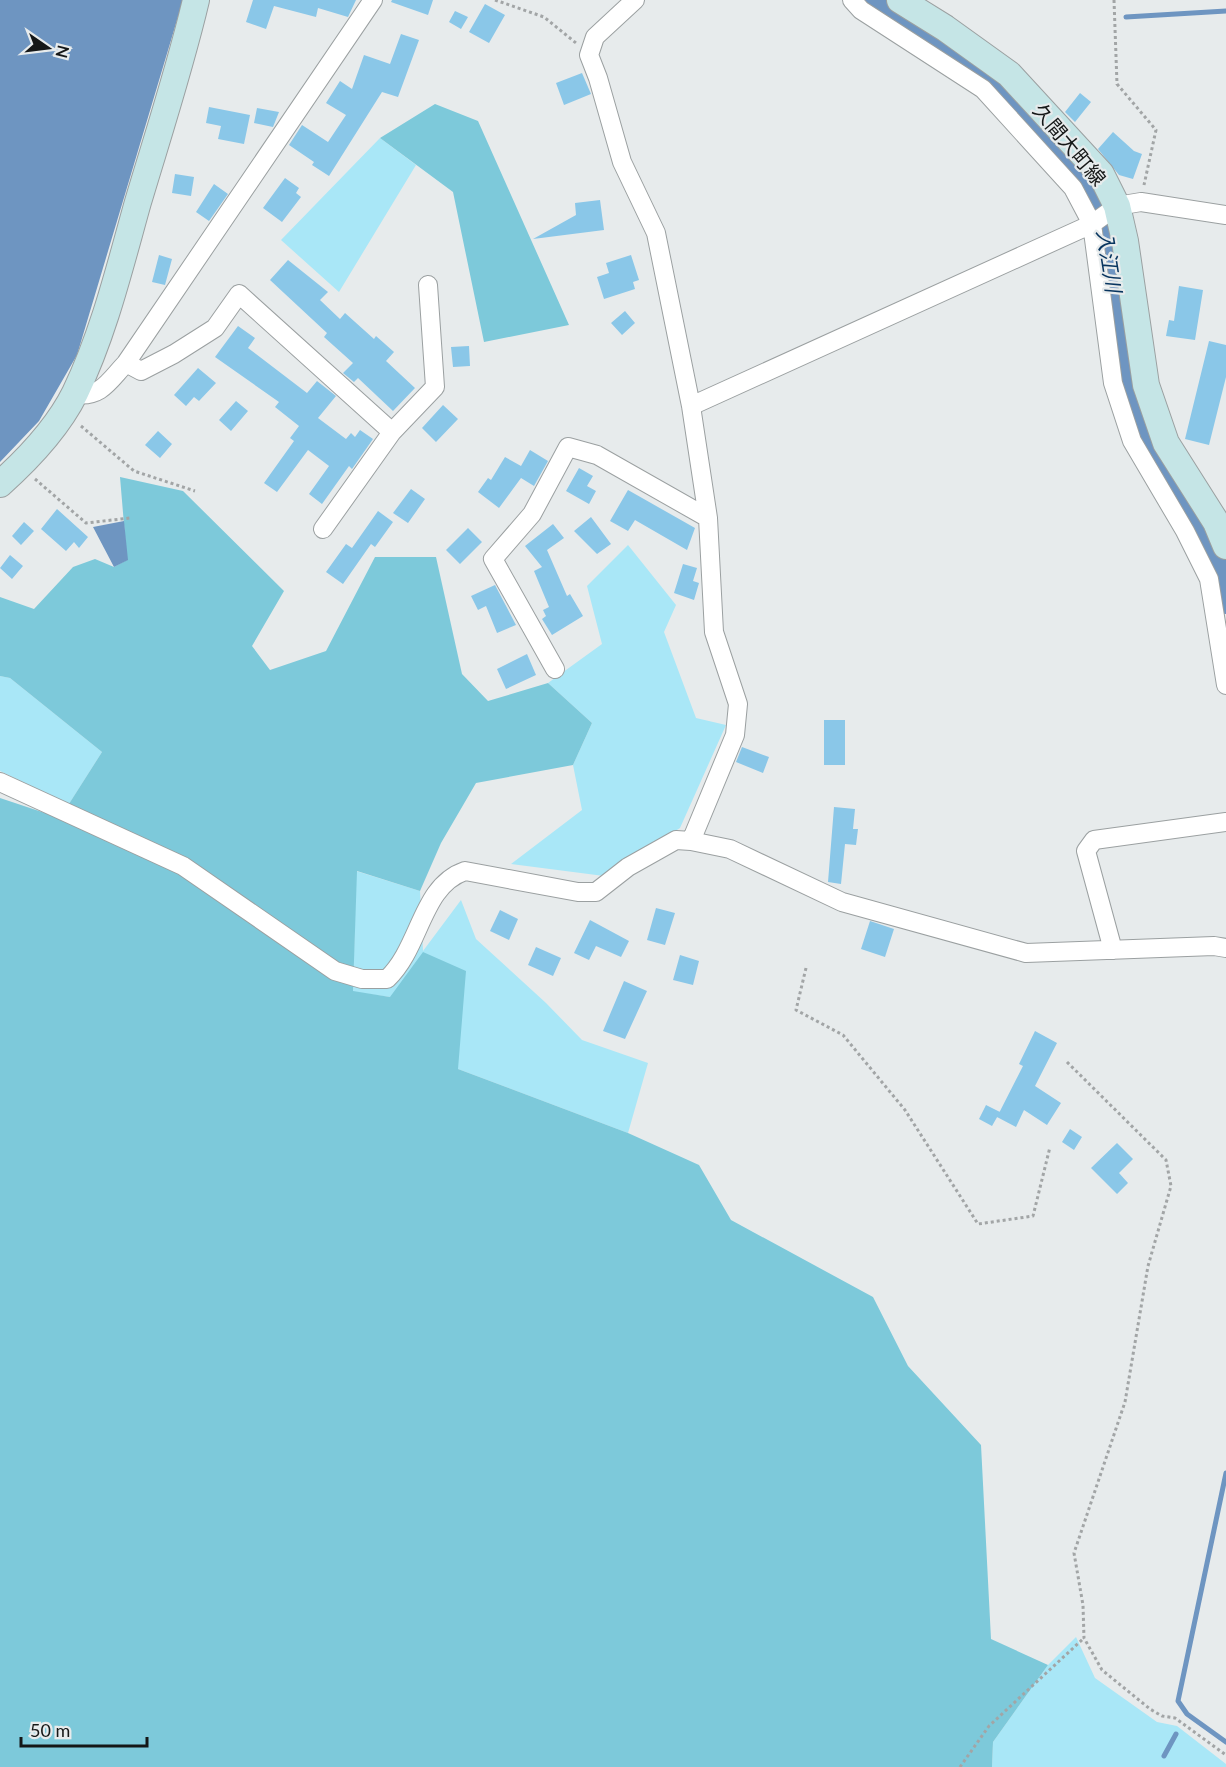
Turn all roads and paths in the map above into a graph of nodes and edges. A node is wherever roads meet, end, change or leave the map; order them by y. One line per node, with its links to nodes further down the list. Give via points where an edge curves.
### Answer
1 (196, 0): 14 (main road, via 114,284)
2 (373, 0): 13 (street)
3 (495, 0): 8 (path, via 544,17 572,43)
4 (635, 0): 8 (street)
5 (852, 0): 11 (street, via 861,10 983,89 1073,188)
6 (900, 0): 9 (main road, 久間大町線, via 1009,74)
7 (1114, 0): 9 (path, via 1117,84 1156,130)
8 (590, 46): 15 (street, via 588,55 622,162 656,233)
9 (1129, 204): 10 (street); 11 (street); 24 (main road, 久間大町線, via 1125,241 1146,385 1166,443 1216,522)
10 (1226, 215)
11 (1092, 224): 15 (street); 26 (street, via 1113,382 1132,441 1209,579)
12 (428, 285): 17 (street, via 435,387)
13 (126, 363): 14 (street, via 99,391 88,396); 17 (street, via 141,371 174,354 215,327 240,294)
14 (75, 394): 16 (main road)
15 (691, 406): 22 (street)
16 (59, 418): 18 (main road); 20 (path, via 80,425 134,471)
17 (392, 432): 23 (street)
18 (21, 466): 19 (main road); 21 (path, via 86,523)
19 (0, 484)
20 (195, 491)
21 (130, 518)
22 (708, 518): 25 (street, via 597,455 568,447 532,514 493,560); 29 (street, via 714,632 738,704 735,735)
23 (323, 529)
24 (1226, 546)
25 (555, 669)
26 (1226, 685)
27 (0, 782): 29 (street, via 183,866 335,971 362,979 387,978 400,966 438,889 449,876 465,871 596,892 628,867 676,840)
28 (1226, 822): 31 (street, via 1094,840 1086,851)
29 (691, 841): 31 (street, via 730,849 842,902 1026,953)
30 (1226, 948): 31 (street)
31 (1113, 950)
32 (806, 968): 34 (path, via 796,1011 843,1035 905,1110 978,1224 1033,1215)
33 (1067, 1062): 35 (path, via 1166,1160 1172,1186 1148,1266 1125,1402 1074,1553)
34 (1050, 1147)
35 (1084, 1638): 36 (path, via 1102,1670 1150,1709 1175,1718); 37 (path, via 989,1726)
36 (1226, 1755)
37 (960, 1767)

